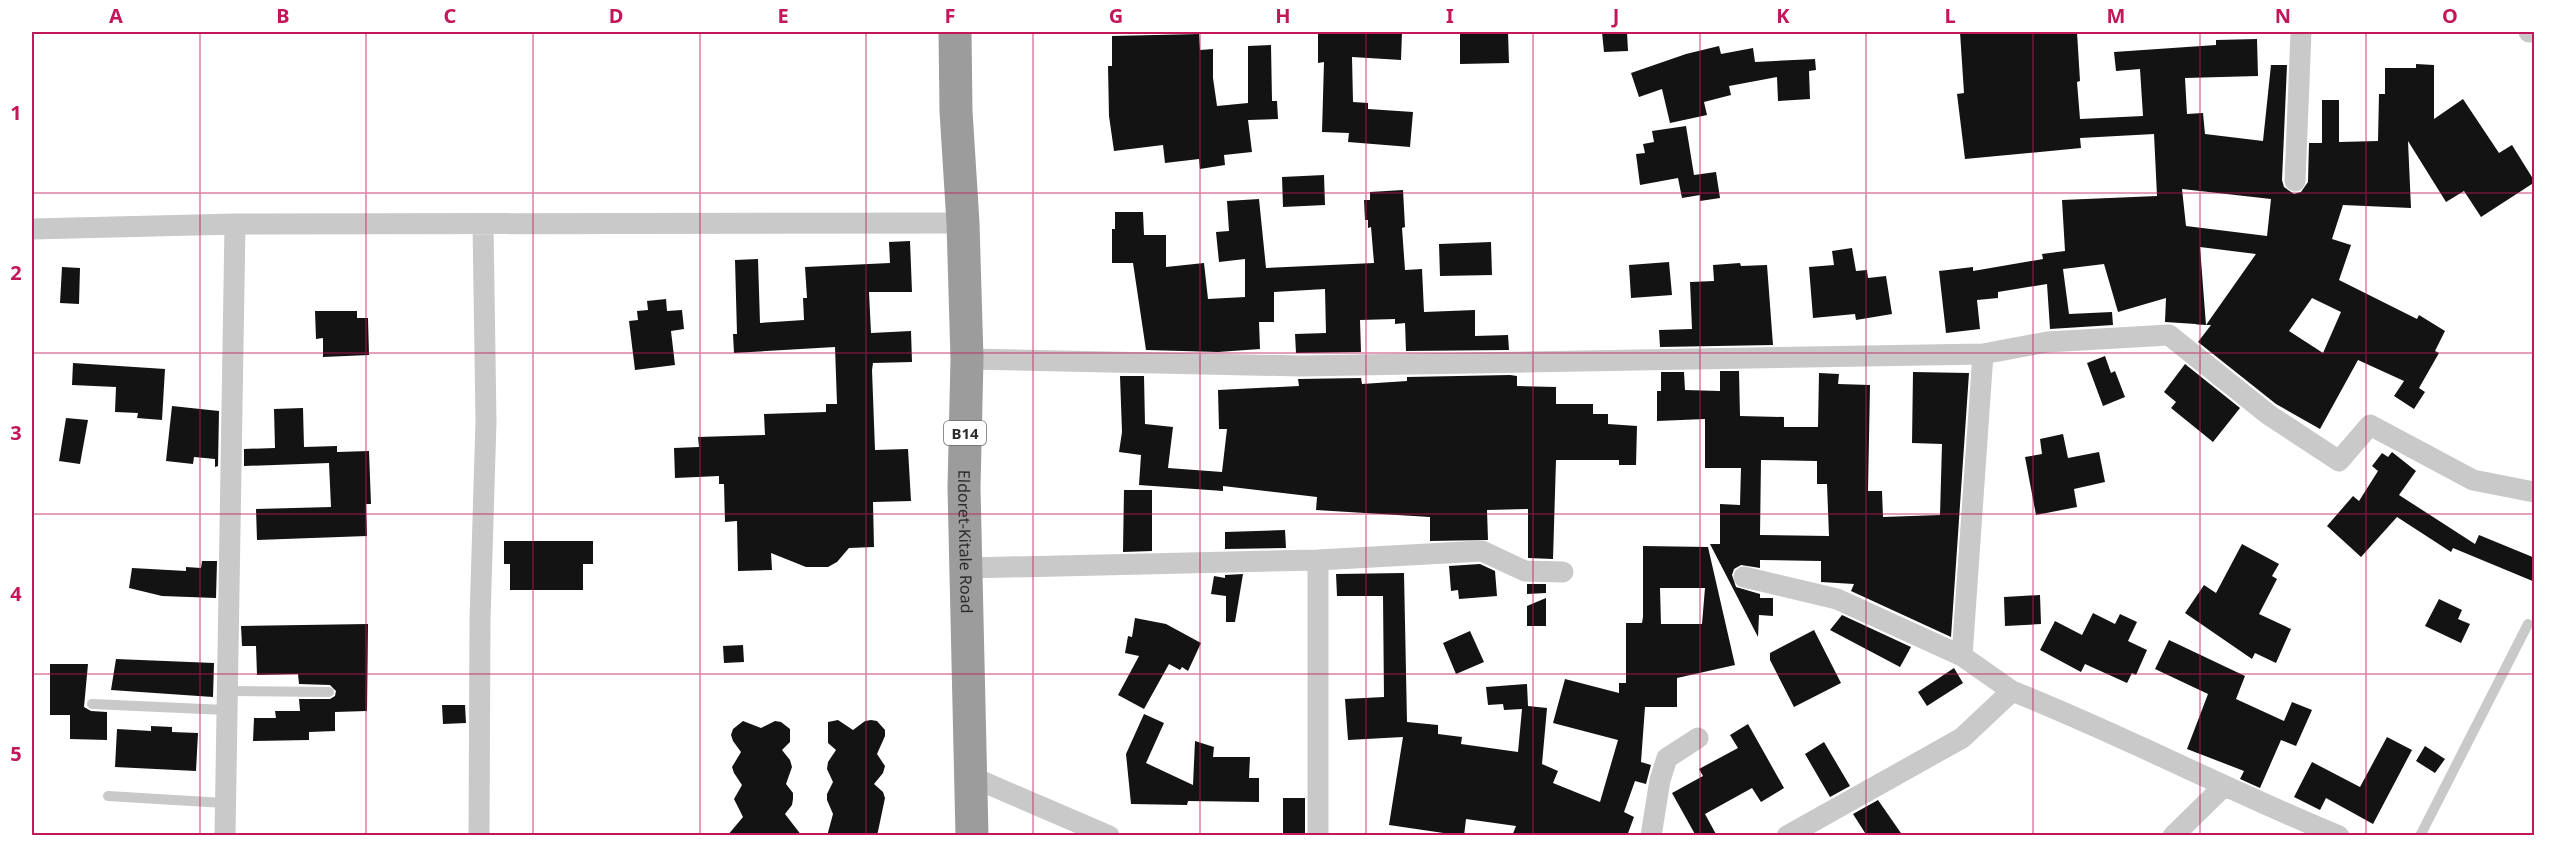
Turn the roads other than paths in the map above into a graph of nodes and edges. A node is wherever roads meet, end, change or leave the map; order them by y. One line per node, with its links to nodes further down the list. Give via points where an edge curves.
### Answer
1 (955, 32): 6 (highway, Eldoret-Kitale Road / B14)
2 (2301, 32): 5 (street)
3 (2529, 32): 4 (street)
4 (2535, 32)
5 (2295, 181)
6 (963, 223): 8 (street); 11 (highway, Eldoret-Kitale Road / B14)
7 (235, 224): 8 (street); 9 (street); 21 (street)
8 (483, 224): 29 (street, via 486,421)
9 (32, 229)
10 (1983, 354): 11 (street, via 1301,366); 12 (street, via 2046,342 2169,335 2270,415 2339,461 2370,425 2473,480); 18 (street)
11 (967, 359): 14 (highway, Eldoret-Kitale Road / B14)
12 (2535, 492)
13 (1318, 560): 14 (street); 15 (street, via 1482,551 1525,571); 32 (street)
14 (966, 568): 24 (highway, Eldoret-Kitale Road / B14)
15 (1563, 572)
16 (1744, 577): 18 (street, via 1837,599)
17 (2528, 624): 37 (lane)
18 (1962, 656): 19 (street)
19 (2012, 691): 25 (street); 34 (street, via 1962,738)
20 (329, 692): 21 (lane)
21 (226, 701): 22 (lane); 27 (street)
22 (92, 704)
23 (1698, 738): 33 (street, via 1667,758)
24 (972, 777): 30 (highway, Eldoret-Kitale Road / B14); 31 (street)
25 (2224, 786): 35 (street); 36 (street)
26 (108, 796): 27 (lane)
27 (224, 803): 28 (street)
28 (225, 836)
29 (479, 836)
30 (972, 836)
31 (1109, 836)
32 (1318, 836)
33 (1651, 836)
34 (1787, 836)
35 (2173, 836)
36 (2339, 836)
37 (2420, 836)

